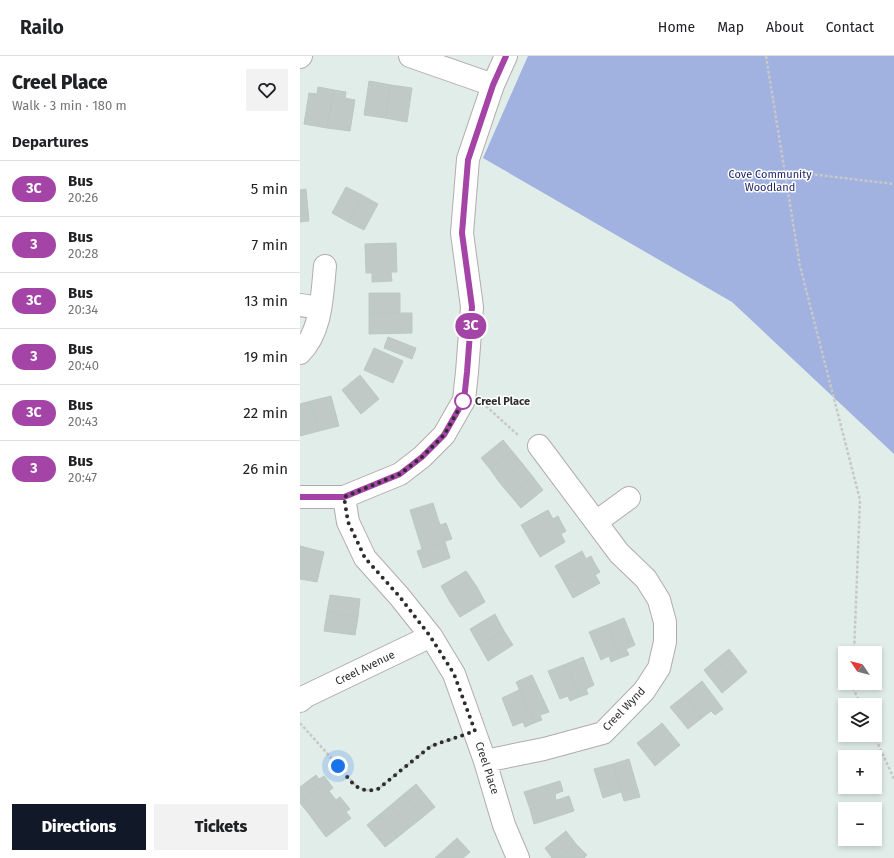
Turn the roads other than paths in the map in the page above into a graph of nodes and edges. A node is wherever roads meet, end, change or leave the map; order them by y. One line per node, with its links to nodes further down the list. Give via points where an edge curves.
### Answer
1 (410, 56): 3 (street)
2 (506, 56): 3 (street)
3 (493, 85): 9 (street, via 468,160 462,233 472,307 464,400 444,435 422,457 400,474)
4 (325, 266): 5 (street)
5 (310, 306): 6 (street, via 314,331)
6 (300, 353)
7 (539, 446): 11 (street, Creel Wynd)
8 (300, 497): 9 (street)
9 (344, 497): 12 (street, Creel Place, via 348,522 365,558)
10 (629, 498): 11 (street)
11 (596, 522): 14 (street, Creel Wynd, via 619,553 646,579 659,600 665,622 665,642 659,668 644,691 603,733)
12 (430, 636): 13 (street, Creel Avenue); 14 (street, Creel Place, via 454,674)
13 (300, 701)
14 (485, 761): 15 (street, Creel Place, via 504,825)
15 (518, 858)

